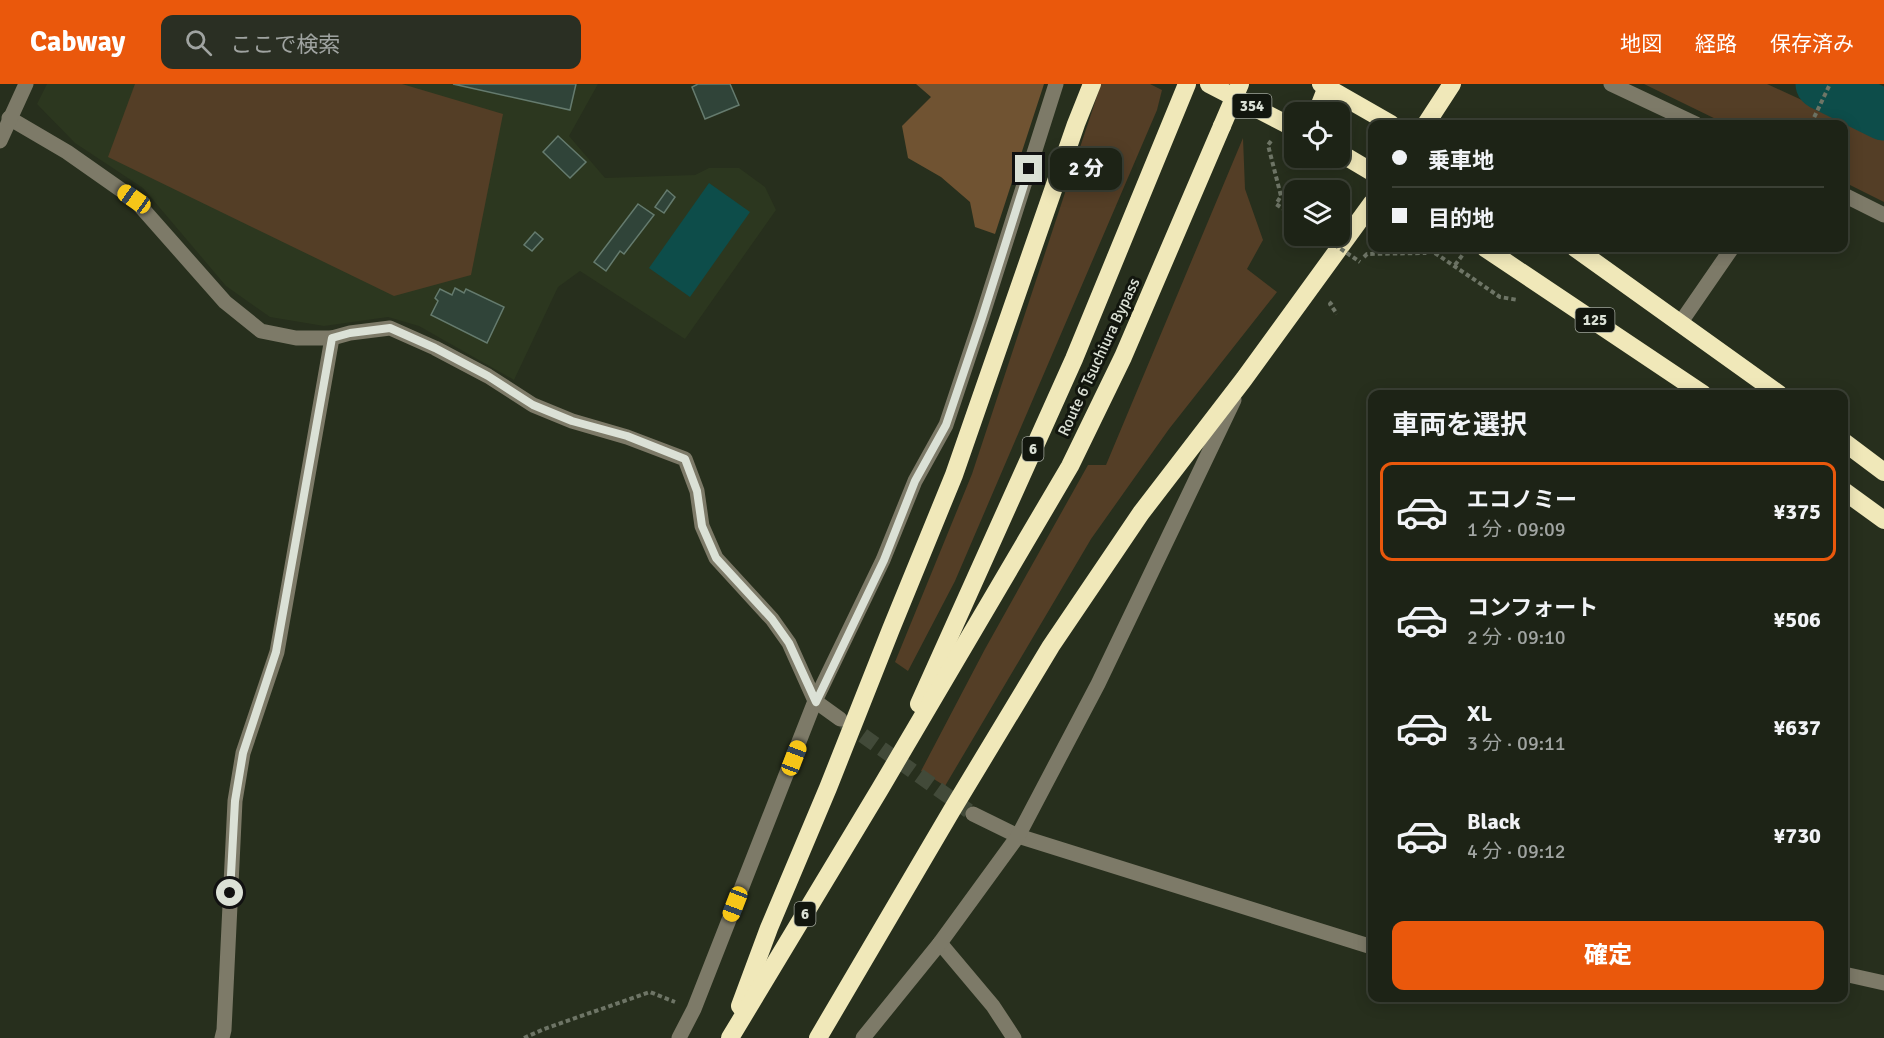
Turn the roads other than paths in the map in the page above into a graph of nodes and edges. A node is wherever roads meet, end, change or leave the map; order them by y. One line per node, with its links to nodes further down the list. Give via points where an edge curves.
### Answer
1 (26, 84): 11 (street)
2 (1056, 84): 34 (street, via 946,425 915,481 884,560)
3 (1092, 84): 45 (highway, via 954,475)
4 (1187, 84): 36 (highway, Route 6 Tsuchiura Bypass / 6, via 1074,359)
5 (1209, 84): 15 (highway, 354)
6 (1240, 84): 36 (highway, Route 6 Tsuchiura Bypass / 6, bridge, via 1123,357 1070,466)
7 (1452, 84): 13 (highway)
8 (1611, 84): 14 (street)
9 (1325, 85): 10 (highway); 12 (highway)
10 (1320, 102)
11 (9, 118): 16 (street); 26 (street, via 67,152 134,199 225,302 261,331 296,338)
12 (1384, 120)
13 (1429, 120)
14 (1688, 120)
15 (1284, 123)
16 (0, 141)
17 (1350, 159): 18 (highway)
18 (1368, 170)
19 (1848, 197): 21 (street)
20 (1368, 208): 27 (highway)
21 (1884, 215)
22 (1491, 252): 28 (highway, 125)
23 (1581, 252): 25 (highway)
24 (1729, 252): 25 (street)
25 (1681, 322): 29 (highway)
26 (332, 338): 34 (street, via 390,328 444,352 533,405 685,459 697,491 702,526 716,558 789,643); 43 (street, via 276,652 243,753 235,801)
27 (1244, 379): 38 (street, via 1098,684); 46 (highway, via 1141,513 1051,646)
28 (1697, 390)
29 (1774, 390)
30 (1848, 445): 31 (highway)
31 (1884, 472)
32 (1848, 494): 33 (highway)
33 (1884, 520)
34 (816, 702): 35 (street); 44 (street)
35 (840, 719)
36 (880, 789): 45 (highway, Route 6 Tsuchiura Bypass / 6)
37 (973, 814): 38 (street)
38 (1018, 836): 39 (street); 40 (street)
39 (940, 943): 47 (street); 48 (street, via 993,1006)
40 (1368, 946)
41 (1848, 975): 42 (street)
42 (1884, 983)
43 (222, 1038)
44 (679, 1038)
45 (728, 1038)
46 (818, 1038)
47 (863, 1038)
48 (1014, 1038)

